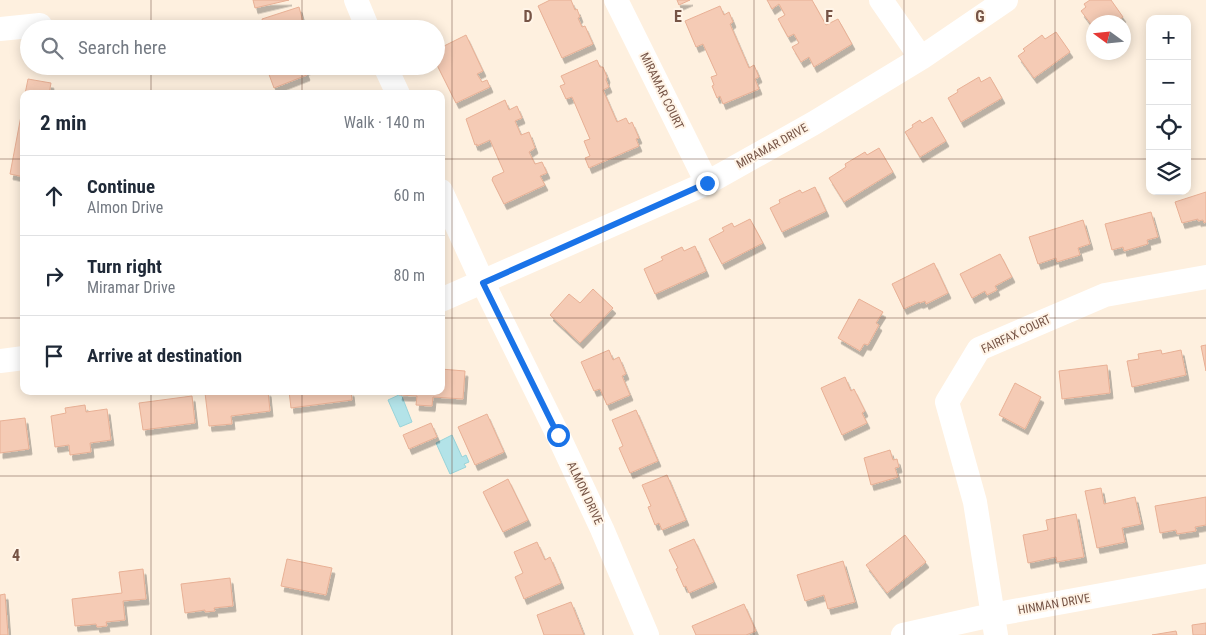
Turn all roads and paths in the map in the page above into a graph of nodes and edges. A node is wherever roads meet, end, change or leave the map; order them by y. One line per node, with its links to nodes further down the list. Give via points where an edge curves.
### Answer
1 (356, 0): 5 (street)
2 (616, 0): 11 (street, MIRAMAR COURT)
3 (881, 0): 8 (street)
4 (1006, 0): 8 (street, MIRAMAR DRIVE)
5 (364, 20)
6 (20, 27): 7 (street)
7 (0, 29)
8 (921, 58): 11 (street, MIRAMAR DRIVE)
9 (389, 75): 10 (street)
10 (396, 90)
11 (707, 183): 14 (street, MIRAMAR DRIVE)
12 (445, 199): 14 (street, ALMON DRIVE)
13 (1206, 277): 19 (street, FAIRFAX COURT, via 1105,295 979,349 948,402 975,502)
14 (483, 283): 15 (street, MIRAMAR DRIVE); 20 (street, ALMON DRIVE, via 602,528)
15 (445, 298)
16 (20, 358): 17 (street)
17 (0, 361)
18 (1206, 576): 19 (street, HINMAN DRIVE)
19 (994, 625): 21 (street, HINMAN DRIVE)
20 (647, 635)
21 (903, 635)

